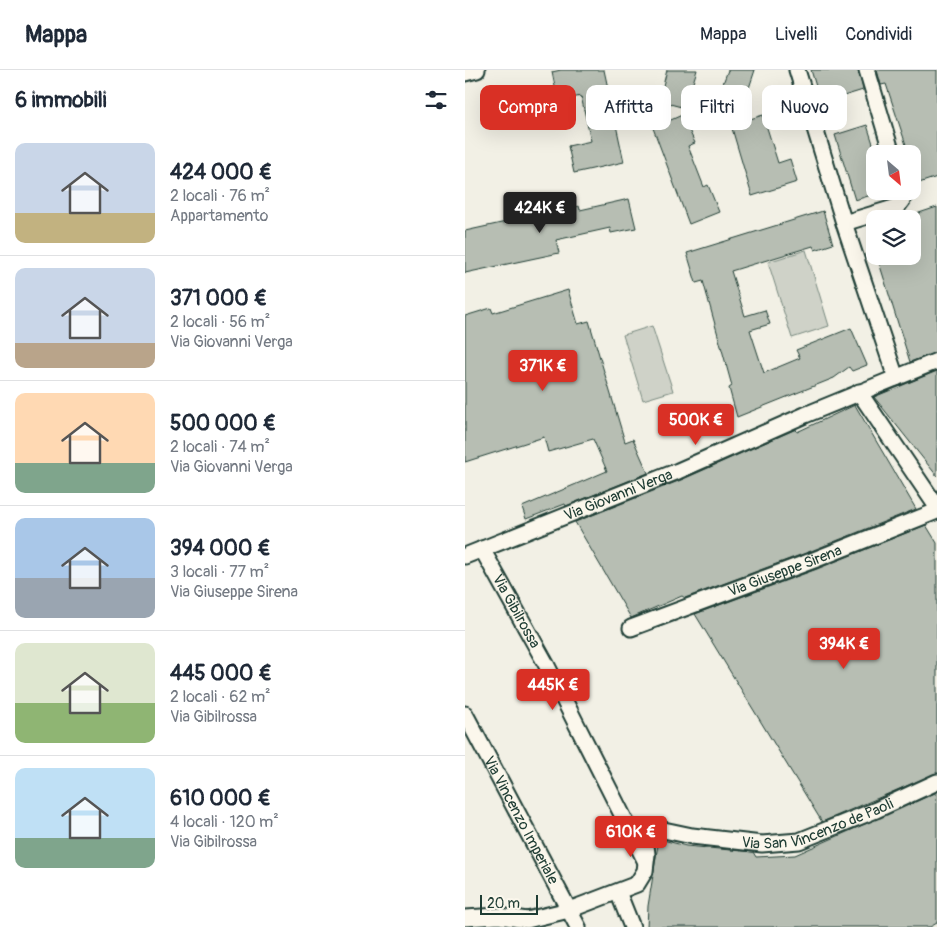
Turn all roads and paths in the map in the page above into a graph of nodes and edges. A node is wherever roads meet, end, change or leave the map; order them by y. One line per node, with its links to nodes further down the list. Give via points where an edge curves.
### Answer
1 (477, 70): 4 (street)
2 (797, 70): 7 (street)
3 (867, 70): 5 (street)
4 (465, 73)
5 (889, 145)
6 (902, 200): 7 (street, via 897,207)
7 (844, 222): 9 (street)
8 (937, 361): 9 (street, Via Giovanni Verga)
9 (896, 378): 10 (street, Via Giovanni Verga)
10 (859, 392): 11 (street); 12 (street, Via Giovanni Verga, via 678,471)
11 (937, 509): 14 (street, Via Giuseppe Sirena, via 814,560)
12 (482, 549): 13 (street, Via Giovanni Verga); 17 (street, Via Gibilrossa, via 546,664)
13 (465, 556)
14 (631, 628)
15 (465, 714): 19 (street, Via Vincenzo Imperiale)
16 (937, 782): 17 (street, Via San Vincenzo de Paoli, via 799,841 762,844 649,830)
17 (646, 862): 18 (street, via 637,884)
18 (618, 892): 19 (street); 22 (street)
19 (569, 910): 20 (street, via 527,920 499,916); 21 (street, Via Vincenzo Imperiale)
20 (465, 918)
21 (578, 927)
22 (632, 927)

